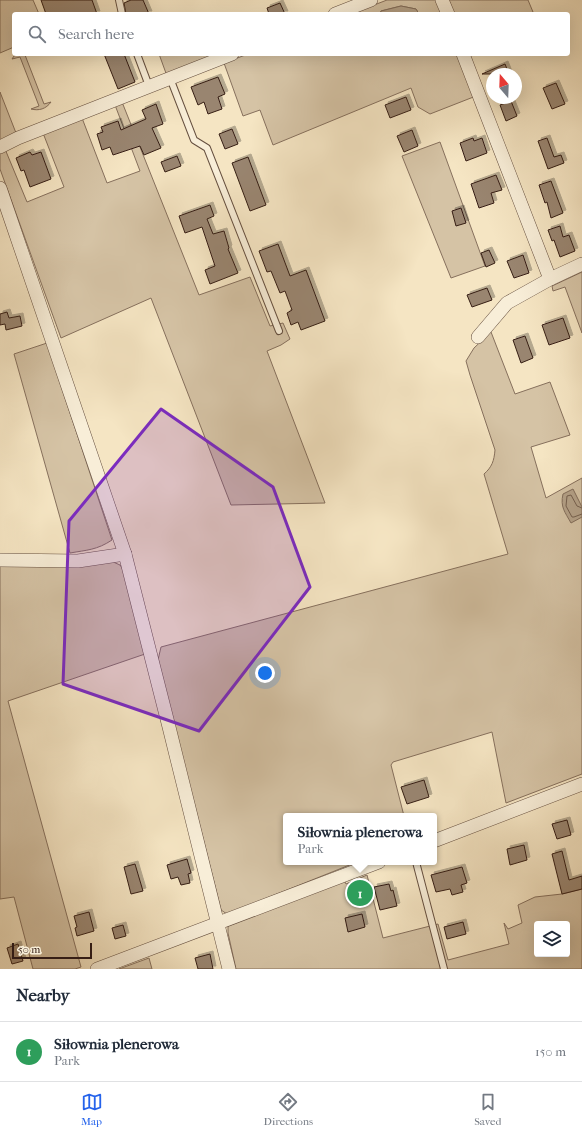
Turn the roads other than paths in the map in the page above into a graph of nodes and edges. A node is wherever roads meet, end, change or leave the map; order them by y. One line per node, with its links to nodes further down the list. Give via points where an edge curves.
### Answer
1 (119, 0): 4 (lane)
2 (371, 0): 5 (street)
3 (442, 0): 6 (street)
4 (122, 12)
5 (340, 12)
6 (447, 12)
7 (138, 56): 11 (lane)
8 (227, 56): 10 (street)
9 (464, 56): 15 (street)
10 (170, 78): 11 (street); 16 (lane, via 194,140 207,148)
11 (149, 86): 12 (street)
12 (0, 147)
13 (0, 188): 18 (street)
14 (582, 264): 15 (street)
15 (550, 279): 17 (street, via 506,303)
16 (278, 331)
17 (478, 337)
18 (125, 554): 19 (street, via 78,561); 24 (street)
19 (0, 560)
20 (582, 784): 21 (street)
21 (437, 840)
22 (371, 865): 24 (street)
23 (417, 865): 27 (lane)
24 (218, 923): 25 (street); 26 (street)
25 (97, 969)
26 (229, 969)
27 (444, 969)

